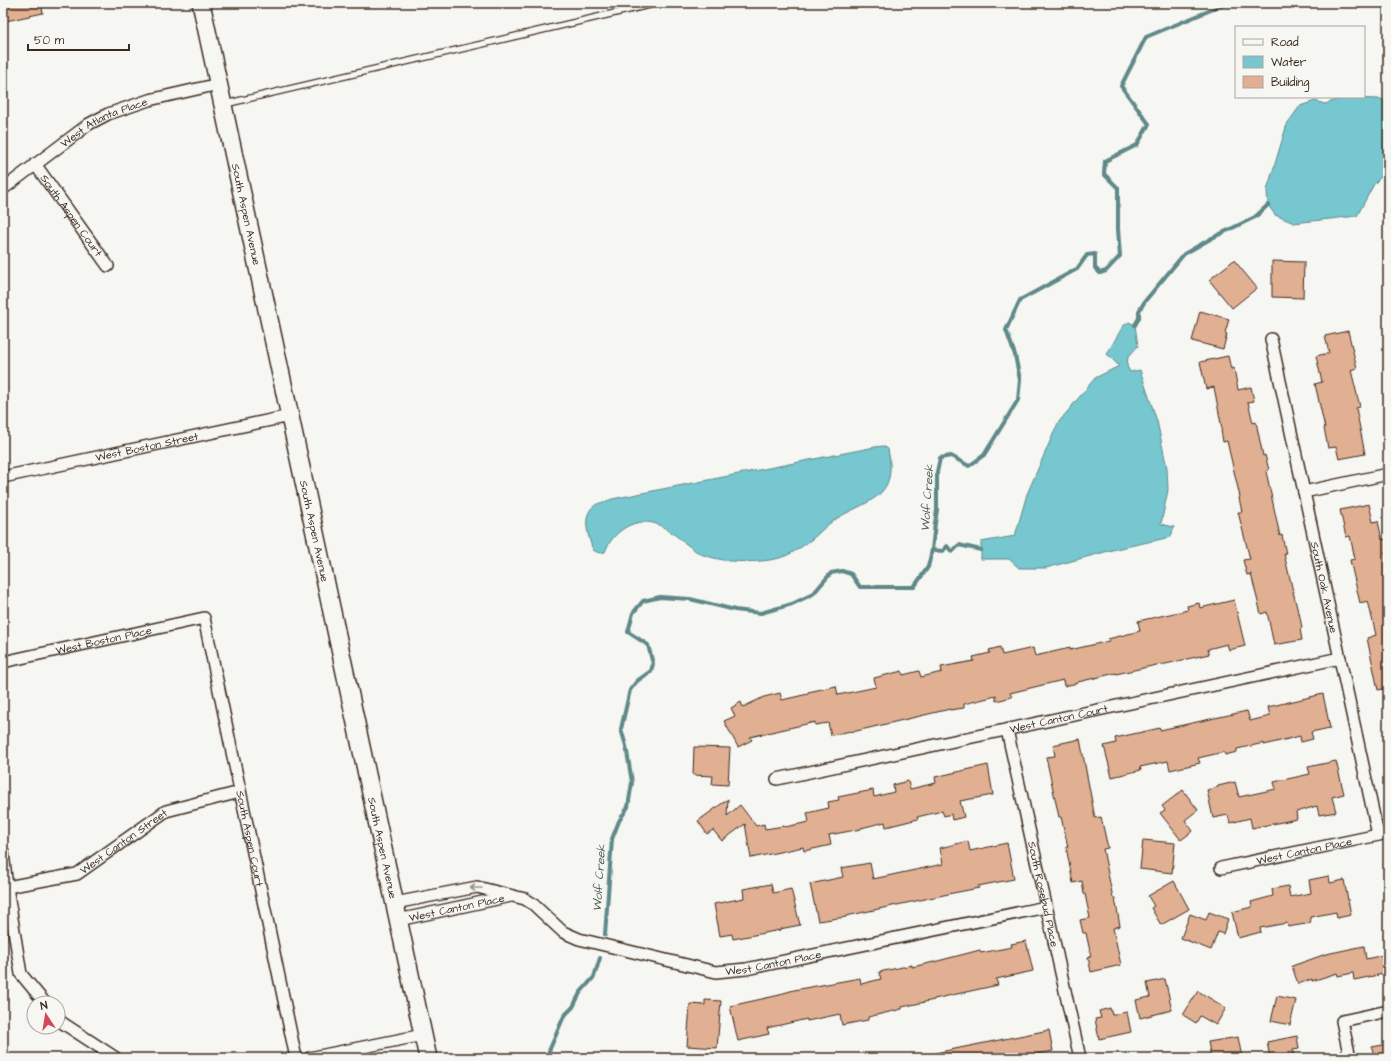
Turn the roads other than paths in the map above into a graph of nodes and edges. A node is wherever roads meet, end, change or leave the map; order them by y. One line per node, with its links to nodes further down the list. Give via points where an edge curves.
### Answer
1 (201, 3): 3 (main road, South Aspen Avenue)
2 (658, 3): 4 (lane)
3 (219, 84): 4 (main road, South Aspen Avenue); 5 (street, West Atlanta Place, via 149,100 108,114 89,124)
4 (223, 105): 9 (main road, South Aspen Avenue)
5 (36, 164): 6 (street, West Atlanta Place); 7 (street, South Aspen Court)
6 (3, 189)
7 (108, 266)
8 (1271, 339): 12 (street, South Oak Avenue)
9 (290, 416): 11 (street, West Boston Street); 24 (main road, South Aspen Avenue)
10 (1388, 474): 12 (street)
11 (3, 477)
12 (1304, 492): 14 (street, South Oak Avenue)
13 (204, 618): 15 (street, West Boston Place); 18 (street, South Aspen Court)
14 (1340, 658): 16 (street, West Canton Court); 19 (street, South Oak Avenue)
15 (3, 662)
16 (1007, 730): 17 (street, West Canton Court); 25 (street, South Rosebud Place)
17 (777, 779)
18 (240, 792): 22 (street, West Canton Street, via 166,811 77,874); 32 (street, South Aspen Court)
19 (1383, 834): 21 (street, West Canton Place)
20 (3, 852): 22 (street)
21 (1221, 868)
22 (7, 887): 27 (street, via 22,974)
23 (514, 895): 24 (street, West Canton Place, one-way to 24, via 477,887); 25 (street, West Canton Place, via 533,904 563,932 579,939 716,972 746,969); 26 (street, West Canton Place)
24 (395, 903): 26 (main road, South Aspen Avenue)
25 (1046, 907): 35 (street, South Rosebud Place)
26 (398, 920): 30 (main road, South Aspen Avenue)
27 (39, 995)
28 (1388, 1011): 36 (street, via 1342,1021)
29 (66, 1025): 31 (street)
30 (423, 1035): 33 (street); 34 (main road, South Aspen Avenue)
31 (116, 1058)
32 (296, 1058)
33 (309, 1058)
34 (428, 1058)
35 (1080, 1058)
36 (1350, 1058)

